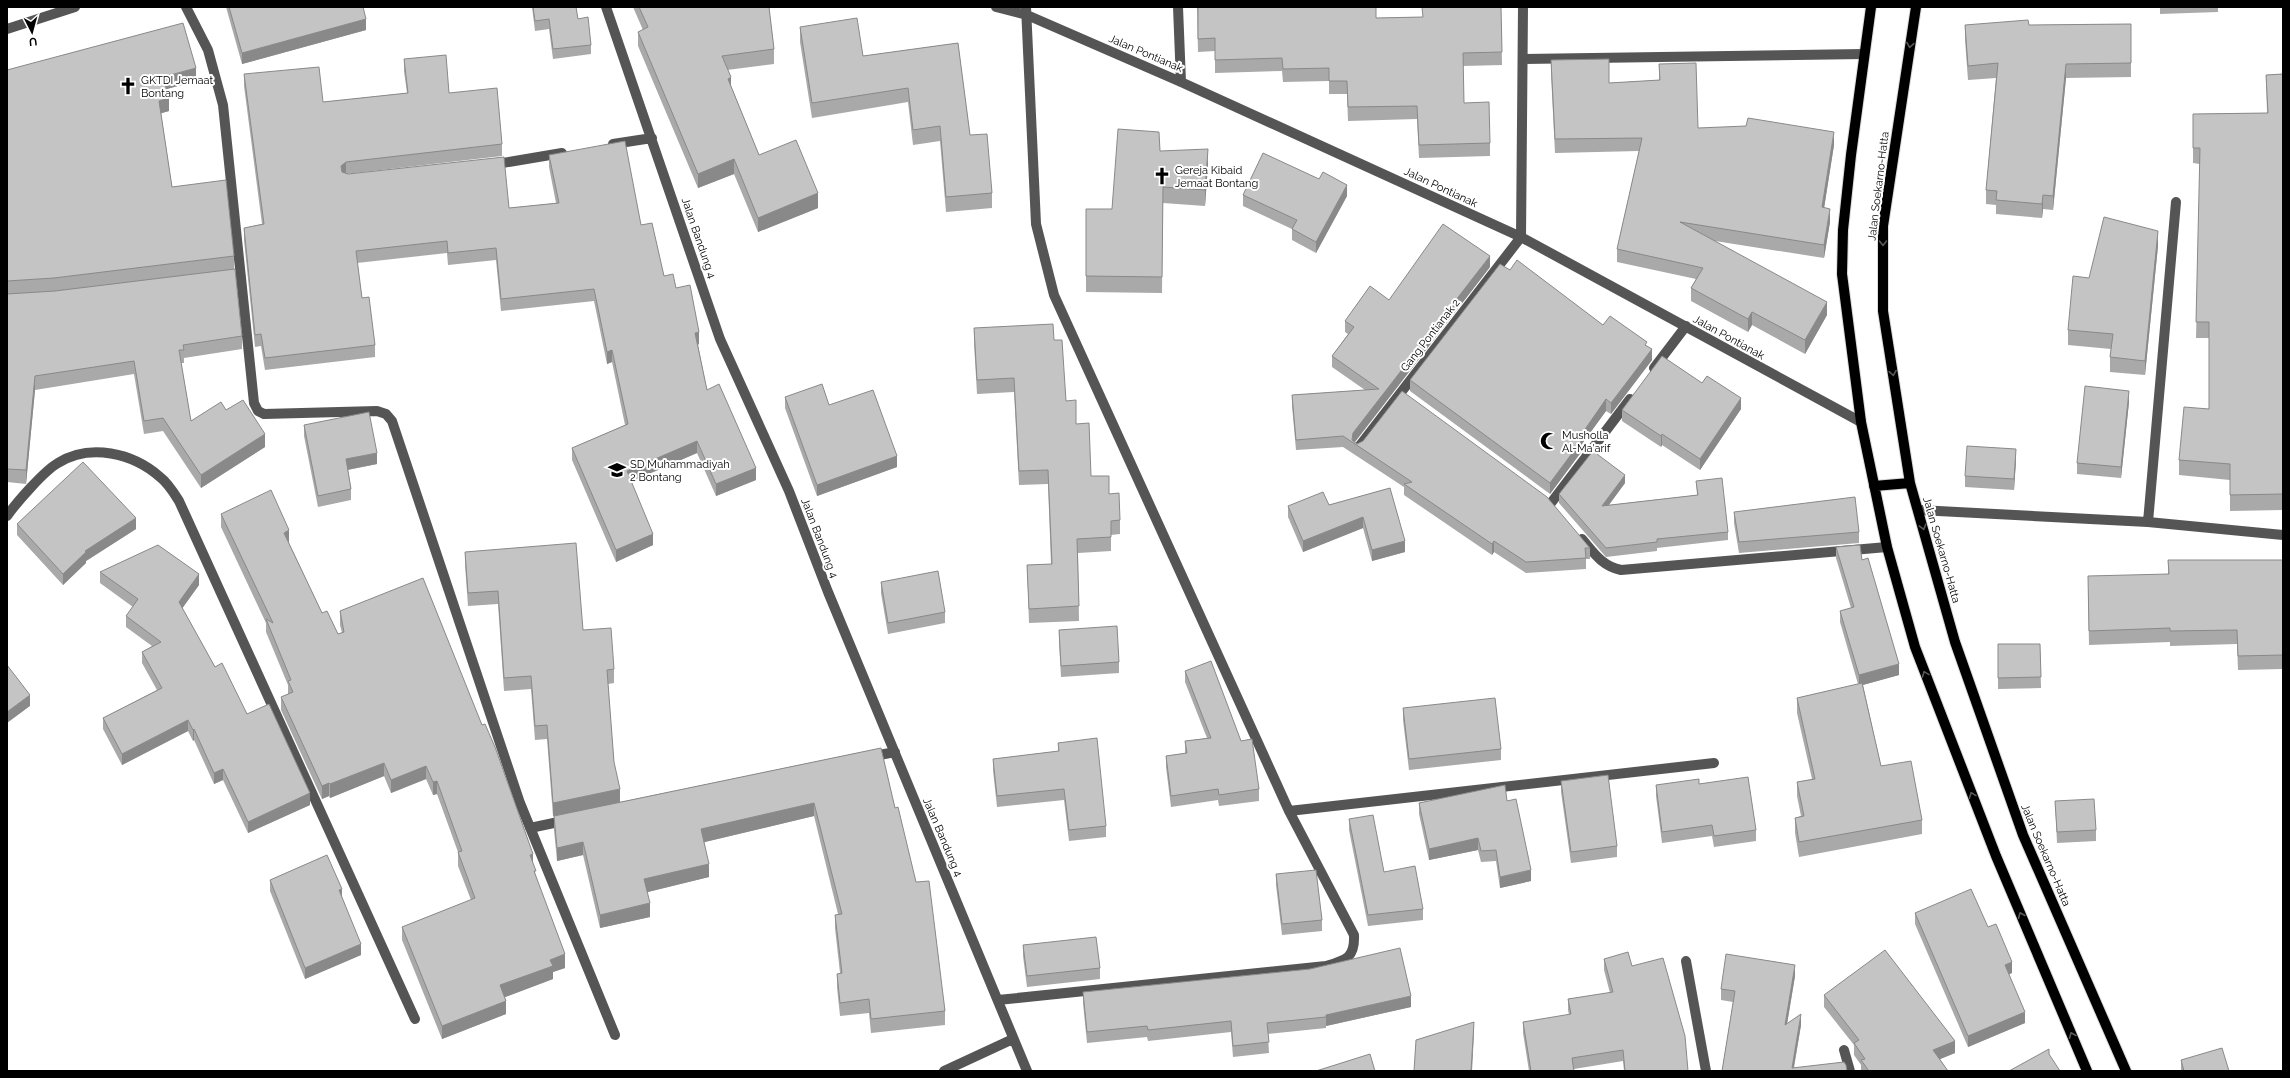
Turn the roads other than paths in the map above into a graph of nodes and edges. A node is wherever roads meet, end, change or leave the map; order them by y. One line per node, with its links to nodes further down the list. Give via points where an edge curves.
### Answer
1 (75, 7): 10 (street)
2 (186, 7): 40 (street, via 208,50 223,105 238,276 254,403 258,411 264,414 377,410 386,414 392,421)
3 (606, 7): 14 (street, Jalan Bandung 4)
4 (996, 7): 9 (street, Jalan Pontianak)
5 (1178, 7): 13 (street)
6 (1523, 7): 12 (street)
7 (1871, 7): 11 (main road)
8 (1916, 7): 25 (main road, Jalan Soekarno-Hatta, one-way to 25, via 1883,226 1883,311)
9 (1027, 11): 13 (street, Jalan Pontianak); 38 (street, via 1036,224 1054,295)
10 (7, 29)
11 (1864, 54): 12 (street); 23 (main road, via 1843,230 1842,274)
12 (1524, 60): 19 (street)
13 (1181, 82): 19 (street, Jalan Pontianak)
14 (652, 138): 15 (street); 35 (street, Jalan Bandung 4, via 720,339 789,491)
15 (599, 146)
16 (569, 152): 17 (street)
17 (478, 166)
18 (2176, 202): 31 (street)
19 (1521, 237): 20 (street, Jalan Pontianak); 24 (street, Gang Pontianak 2, via 1403,395)
20 (1686, 326): 21 (street); 23 (street, Jalan Pontianak)
21 (1647, 377)
22 (1638, 390): 28 (street)
23 (1861, 422): 26 (main road)
24 (1358, 448)
25 (1910, 483): 26 (main road); 29 (main road, Jalan Soekarno-Hatta)
26 (1874, 486): 34 (main road)
27 (12, 502): 30 (street); 43 (street, via 57,463 80,454 110,452 136,461 161,477 175,495 189,522)
28 (1551, 503)
29 (1918, 510): 31 (street); 52 (main road, Jalan Soekarno-Hatta, one-way to 52, via 1955,642 2023,835)
30 (7, 516)
31 (2148, 522): 33 (street)
32 (1576, 533): 34 (street, via 1602,562 1610,568 1621,570)
33 (2283, 535)
34 (1887, 547): 51 (main road, one-way to 34, via 1996,856 1915,648)
35 (895, 752): 36 (street); 42 (street, Jalan Bandung 4)
36 (856, 760)
37 (1714, 763): 38 (street)
38 (1289, 811): 42 (street, via 1354,935 1351,954 1345,961 1326,966)
39 (577, 819): 40 (street)
40 (530, 828): 44 (street)
41 (1686, 961): 49 (street)
42 (998, 1000): 45 (street, Jalan Bandung 4)
43 (415, 1019)
44 (614, 1035)
45 (1013, 1039): 47 (street); 48 (street, Jalan Bandung 4)
46 (1844, 1050): 50 (street)
47 (944, 1071)
48 (1027, 1071)
49 (1706, 1071)
50 (1850, 1071)
51 (2087, 1071)
52 (2126, 1071)

